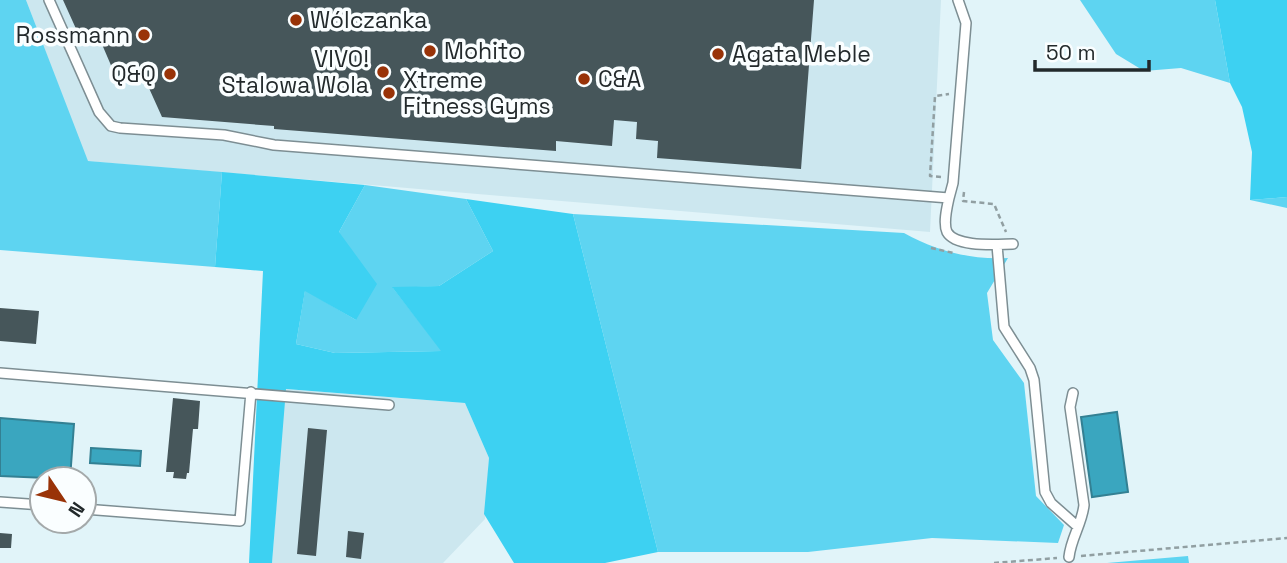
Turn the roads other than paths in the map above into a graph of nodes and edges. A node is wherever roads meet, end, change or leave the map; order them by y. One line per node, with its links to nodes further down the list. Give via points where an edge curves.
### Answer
1 (49, 0): 3 (lane, via 99,112 111,126 120,128 224,135 274,145)
2 (958, 0): 3 (lane, via 966,23)
3 (949, 198): 4 (lane, via 946,221 952,237 967,243)
4 (997, 244): 5 (lane); 13 (lane, via 1004,327 1034,380 1045,492)
5 (1013, 244)
6 (0, 373): 7 (lane)
7 (251, 392): 9 (lane); 12 (lane, via 240,521)
8 (1073, 393): 13 (lane, via 1070,407 1084,505)
9 (389, 405)
10 (0, 502): 11 (lane)
11 (28, 504)
12 (98, 510)
13 (1077, 526): 14 (lane)
14 (1069, 557)

